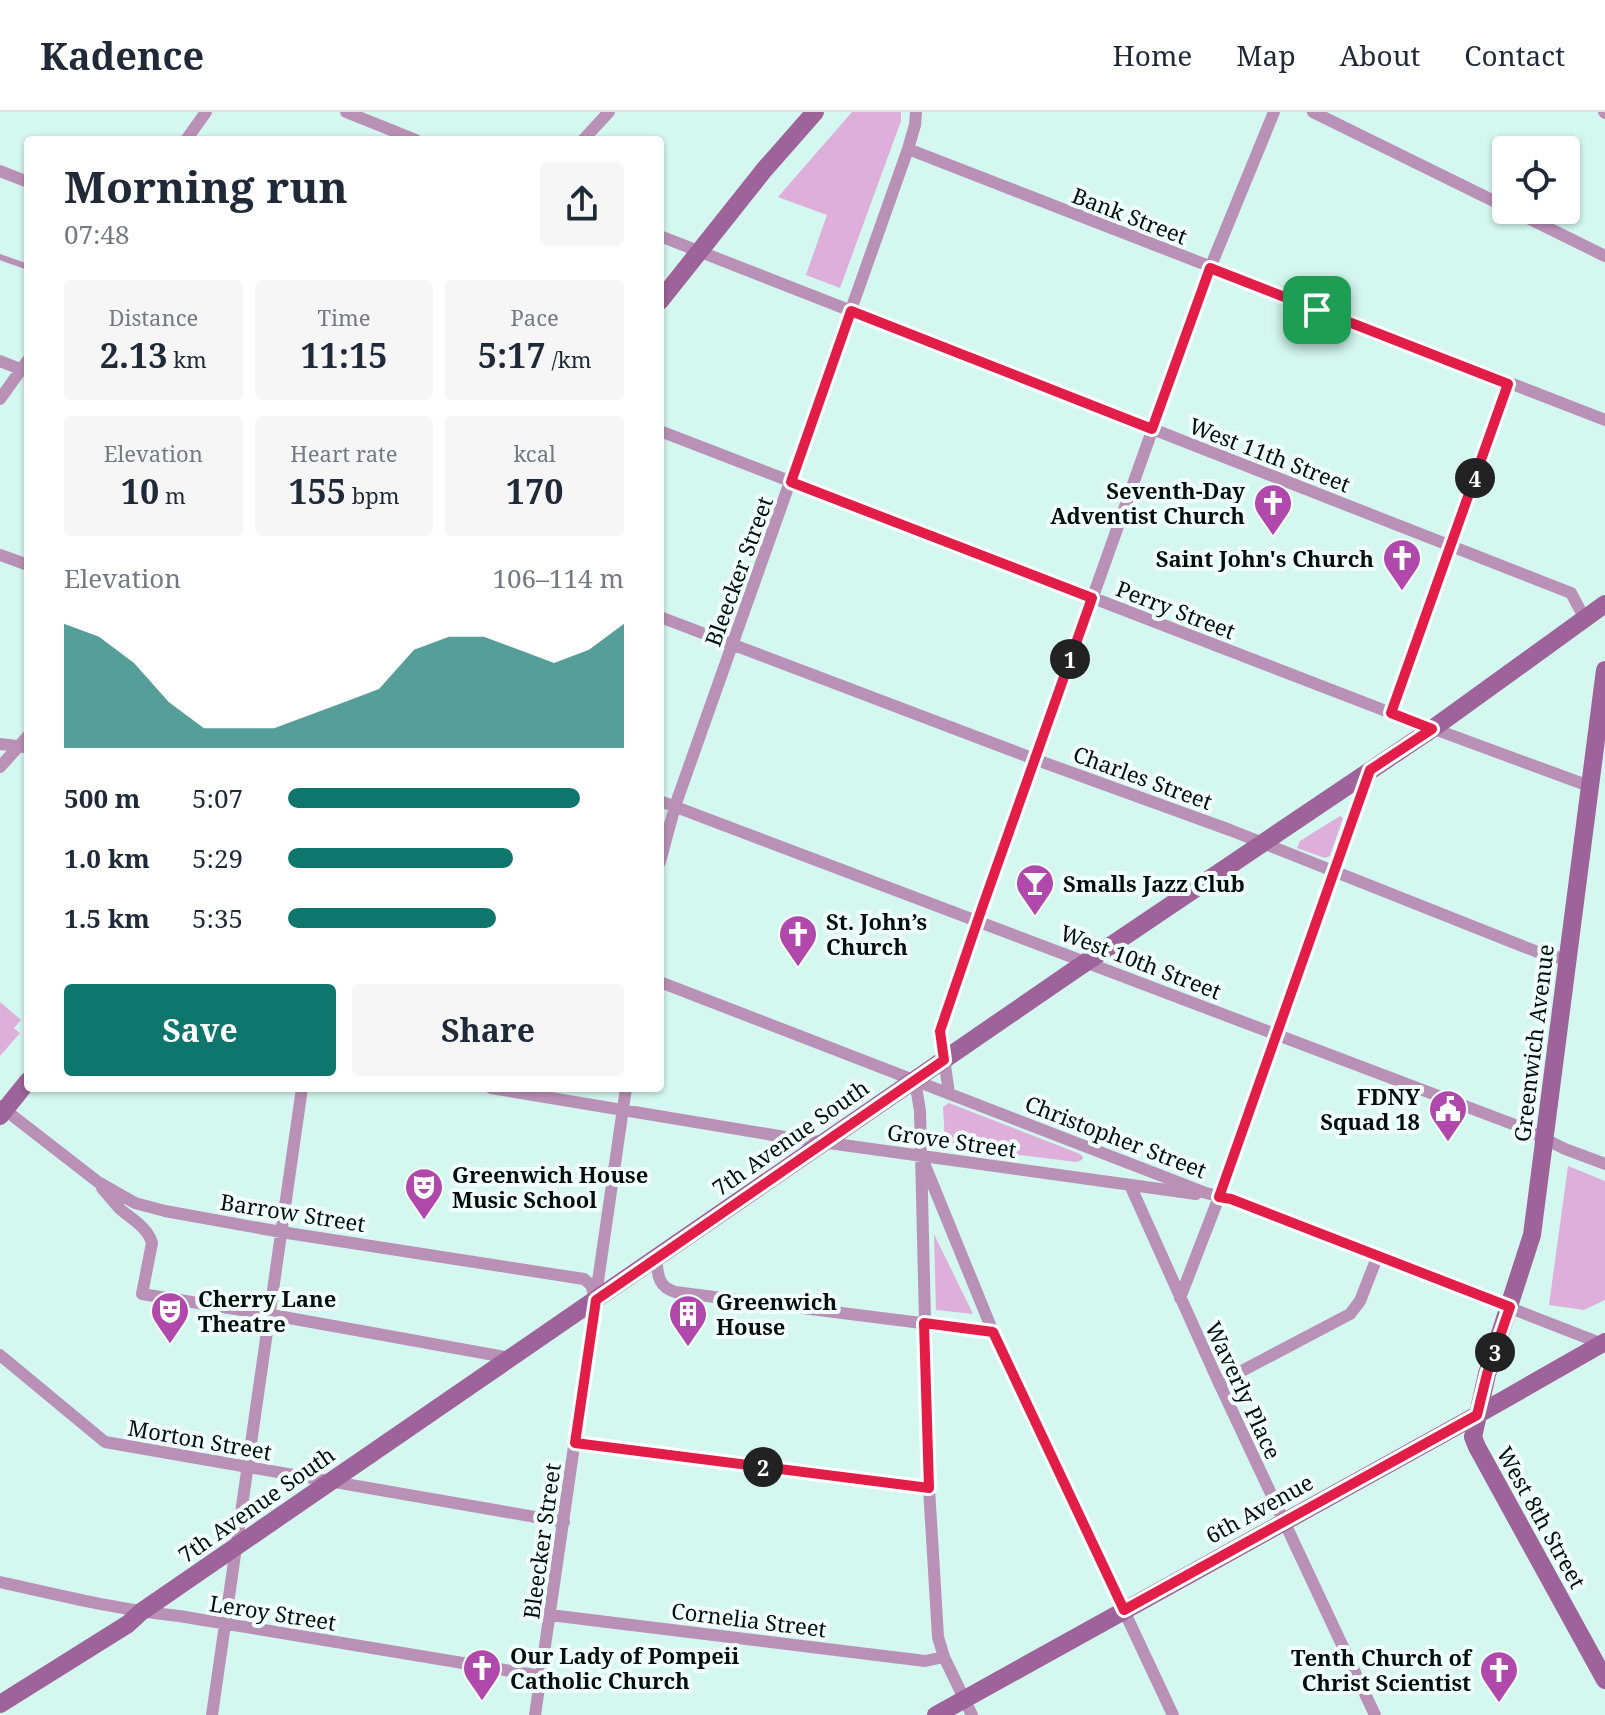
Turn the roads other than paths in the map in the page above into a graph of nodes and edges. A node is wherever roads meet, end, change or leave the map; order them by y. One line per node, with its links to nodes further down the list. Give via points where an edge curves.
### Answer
1 (206, 112): 8 (street)
2 (346, 112): 9 (street)
3 (609, 112): 10 (street)
4 (916, 112): 11 (street, Bleecker Street)
5 (1274, 112): 21 (street)
6 (1313, 112): 14 (street)
7 (812, 113): 17 (main road)
8 (189, 136)
9 (406, 136)
10 (587, 136)
11 (908, 149): 21 (street, Bank Street); 23 (street, Bleecker Street)
12 (0, 171): 13 (street)
13 (24, 180)
14 (1492, 200)
15 (1540, 224): 18 (street)
16 (664, 238): 17 (street, West 11th Street)
17 (699, 252): 22 (main road); 23 (street, West 11th Street)
18 (1605, 256)
19 (0, 257): 20 (lane)
20 (24, 266)
21 (1210, 268): 27 (street, Bank Street); 30 (street)
22 (664, 296)
23 (851, 311): 30 (street, West 11th Street); 32 (street, Bleecker Street)
24 (0, 361): 25 (street)
25 (24, 367)
26 (24, 369): 28 (street)
27 (1508, 384): 29 (street, Bank Street); 33 (street)
28 (0, 399)
29 (1605, 420)
30 (1152, 429): 33 (street, West 11th Street); 36 (street)
31 (664, 433): 32 (street, Perry Street)
32 (791, 482): 36 (street, Perry Street); 40 (street, Bleecker Street)
33 (1450, 546): 39 (street, West 11th Street, via 1571,593); 42 (street)
34 (0, 555): 35 (street)
35 (24, 564)
36 (1092, 598): 42 (street, Perry Street); 46 (street)
37 (1605, 604): 39 (main road, 7th Avenue South)
38 (664, 618): 40 (street, Charles Street)
39 (1585, 619): 43 (main road, 7th Avenue South)
40 (732, 644): 46 (street, Charles Street); 51 (street, Bleecker Street)
41 (1605, 670): 49 (main road, Greenwich Avenue)
42 (1391, 713): 43 (street, Perry Street)
43 (1432, 729): 48 (main road, 7th Avenue South); 49 (street, Perry Street)
44 (0, 744): 45 (street)
45 (23, 747): 47 (street)
46 (1035, 759): 52 (street, Charles Street); 55 (street)
47 (0, 767)
48 (1370, 770): 52 (main road, 7th Avenue South); 54 (street)
49 (1589, 786): 56 (main road, Greenwich Avenue)
50 (664, 802): 51 (street, West 10th Street)
51 (675, 806): 53 (street, Bleecker Street); 55 (street, West 10th Street)
52 (1261, 842): 54 (street, Charles Street); 57 (main road, 7th Avenue South)
53 (664, 847)
54 (1334, 872): 56 (street, Charles Street); 59 (street)
55 (977, 920): 57 (street, West 10th Street); 60 (street, via 940,1031)
56 (1567, 959): 69 (main road, Greenwich Avenue)
57 (1086, 962): 59 (street, West 10th Street); 60 (main road, 7th Avenue South)
58 (664, 984): 61 (street, Christopher Street)
59 (1277, 1034): 69 (street, West 10th Street); 75 (street)
60 (944, 1060): 61 (main road, 7th Avenue South); 66 (street)
61 (915, 1080): 66 (street, Christopher Street); 70 (main road, 7th Avenue South); 71 (street)
62 (24, 1086): 68 (main road)
63 (301, 1092): 76 (street)
64 (516, 1092): 67 (street, Grove Street)
65 (625, 1092): 67 (street, Bleecker Street)
66 (949, 1093): 75 (street, Christopher Street)
67 (623, 1109): 70 (street, Grove Street); 80 (street, Bleecker Street)
68 (2, 1111): 73 (street, Barrow Street)
69 (1544, 1139): 72 (street, West 10th Street); 81 (main road, Greenwich Avenue, via 1532,1235)
70 (825, 1142): 71 (street, Grove Street); 78 (main road, 7th Avenue South)
71 (921, 1156): 74 (street, Grove Street); 83 (street); 84 (street)
72 (1605, 1164)
73 (98, 1182): 76 (street, Barrow Street, via 135,1203); 82 (street, via 150,1237 142,1294)
74 (1130, 1185): 75 (street, Grove Street); 79 (street, Waverly Place)
75 (1219, 1197): 77 (street, Christopher Street); 79 (street)
76 (281, 1232): 80 (street, Barrow Street, via 584,1279); 82 (street)
77 (1378, 1255): 81 (street, Christopher Street); 88 (street, via 1350,1314)
78 (656, 1259): 80 (main road, 7th Avenue South); 83 (street, via 661,1283 675,1292)
79 (1180, 1298): 88 (street, Waverly Place)
80 (596, 1300): 87 (main road, 7th Avenue South); 90 (street, Bleecker Street)
81 (1510, 1307): 85 (street, Christopher Street); 89 (main road, Greenwich Avenue)
82 (269, 1314): 87 (street); 91 (street)
83 (924, 1323): 84 (street); 93 (street)
84 (993, 1332): 98 (street)
85 (1604, 1344): 89 (main road, 6th Avenue)
86 (0, 1355): 91 (street, Morton Street, via 105,1442)
87 (511, 1358): 92 (main road, 7th Avenue South)
88 (1219, 1383): 94 (street, Waverly Place)
89 (1477, 1415): 94 (main road, 6th Avenue); 104 (main road, West 8th Street, via 1477,1447)
90 (575, 1443): 93 (street); 95 (street, Bleecker Street)
91 (247, 1467): 92 (street, Morton Street); 96 (street)
92 (332, 1482): 95 (street, Morton Street); 96 (main road, 7th Avenue South)
93 (929, 1488): 102 (street, via 938,1637)
94 (1284, 1521): 98 (main road, 6th Avenue); 111 (street, Waverly Place)
95 (564, 1522): 100 (street, Bleecker Street)
96 (235, 1548): 99 (main road, 7th Avenue South); 101 (street)
97 (0, 1582): 99 (street, Leroy Street)
98 (1124, 1610): 106 (main road, 6th Avenue); 110 (street)
99 (141, 1612): 101 (street, Leroy Street); 105 (main road, 7th Avenue South)
100 (550, 1615): 102 (street, Cornelia Street, via 925,1661); 103 (street, Bleecker Street)
101 (224, 1625): 103 (street, Leroy Street); 107 (street)
102 (944, 1657): 106 (street)
103 (541, 1676): 108 (street, Bleecker Street)
104 (1605, 1680)
105 (0, 1704)
106 (968, 1707): 109 (main road, 6th Avenue)
107 (212, 1715)
108 (535, 1715)
109 (936, 1715)
110 (1173, 1715)
111 (1375, 1715)

